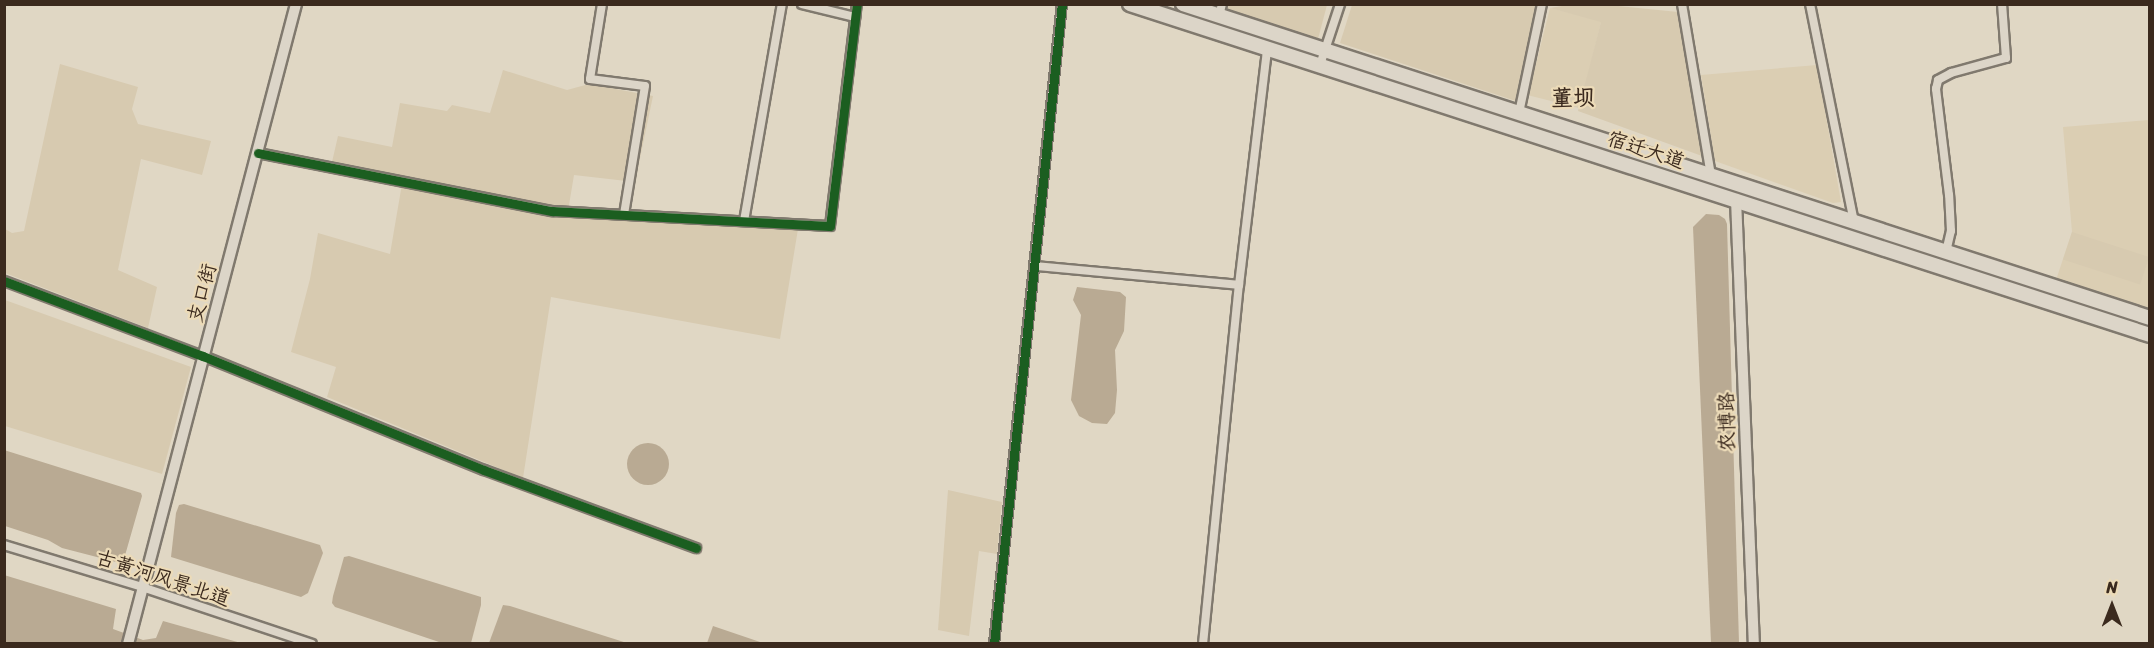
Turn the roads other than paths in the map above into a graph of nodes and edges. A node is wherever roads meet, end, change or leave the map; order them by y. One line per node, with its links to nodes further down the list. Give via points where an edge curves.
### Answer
1 (296, 4): 20 (street, 支口街)
2 (602, 4): 23 (street, via 590,79 645,86)
3 (782, 4): 24 (street)
4 (802, 4): 15 (street)
5 (857, 4): 15 (street)
6 (1062, 4): 27 (street)
7 (1130, 4): 16 (main road, 宿迁大道)
8 (1183, 4): 14 (main road, 宿迁大道)
9 (1340, 4): 17 (street)
10 (1542, 4): 19 (street)
11 (1682, 4): 21 (street)
12 (1810, 4): 25 (street)
13 (2002, 4): 26 (street, via 2006,58 1938,80 1951,231)
14 (1220, 10): 17 (main road, 宿迁大道)
15 (855, 17): 24 (street, via 830,226)
16 (1268, 49): 18 (main road, 宿迁大道); 29 (street)
17 (1325, 51): 18 (street); 19 (main road, 宿迁大道)
18 (1320, 65): 22 (main road, 宿迁大道)
19 (1520, 113): 21 (main road, 宿迁大道)
20 (258, 153): 23 (street, via 552,211); 32 (street, 支口街)
21 (1711, 176): 25 (main road, 宿迁大道)
22 (1736, 199): 31 (main road, 宿迁大道); 40 (street, 农博路)
23 (624, 214): 24 (street)
24 (744, 221)
25 (1854, 222): 26 (main road, 宿迁大道)
26 (1946, 252): 30 (main road, 宿迁大道)
27 (1036, 266): 29 (street); 38 (street)
28 (4, 281): 32 (street)
29 (1239, 285): 39 (street)
30 (2150, 318)
31 (2150, 335)
32 (203, 356): 34 (street, via 484,470); 35 (street, 支口街)
33 (4, 545): 35 (street, 古黄河风景北道)
34 (696, 548)
35 (142, 587): 36 (street, 支口街); 37 (street, 古黄河风景北道)
36 (128, 644)
37 (312, 644)
38 (994, 644)
39 (1203, 644)
40 (1754, 644)

